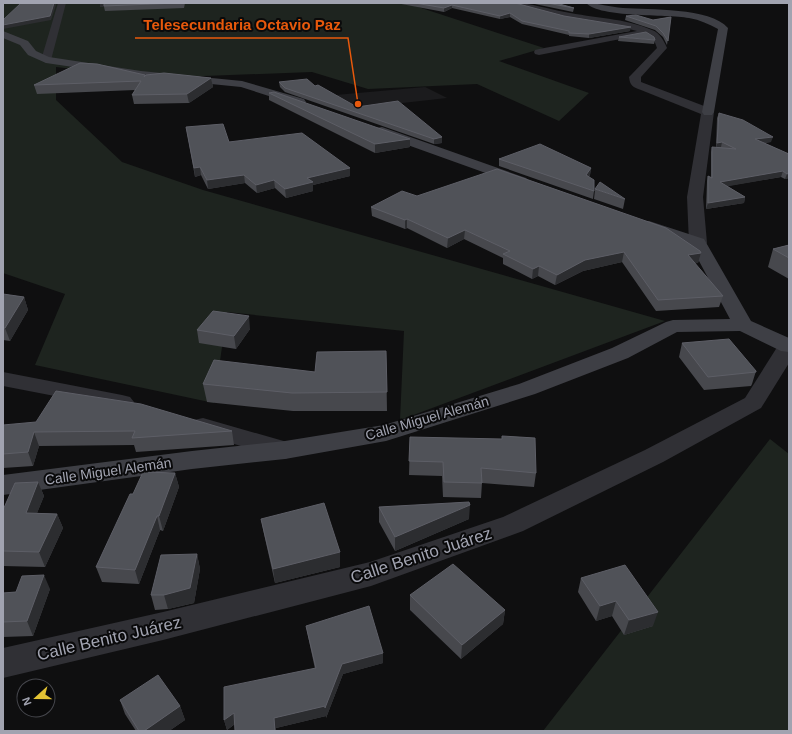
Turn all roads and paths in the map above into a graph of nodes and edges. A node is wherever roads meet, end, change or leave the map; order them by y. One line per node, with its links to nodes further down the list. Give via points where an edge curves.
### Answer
1 (62, 3): 7 (street)
2 (518, 3): 4 (street)
3 (590, 3): 9 (street, via 606,9 693,16 709,20 723,28)
4 (650, 32): 6 (street); 9 (street, via 658,39 662,48 634,77 636,84)
5 (3, 34): 7 (street, via 24,43 32,53)
6 (539, 52)
7 (46, 60): 8 (street, via 141,74 242,84)
8 (309, 106)
9 (708, 112): 13 (street, via 695,197)
10 (369, 127): 11 (street)
11 (533, 185)
12 (638, 222): 13 (street)
13 (698, 243): 14 (street)
14 (743, 325): 15 (street); 19 (street, Calle Miguel Alemán, via 673,326 620,353 527,390 386,432)
15 (789, 346): 21 (street, Calle Benito Juárez, via 753,403 654,456 513,524 371,574 163,626)
16 (3, 379): 17 (street)
17 (141, 407)
18 (186, 420): 19 (street)
19 (285, 450): 20 (street, Calle Miguel Alemán)
20 (3, 485)
21 (3, 662)

